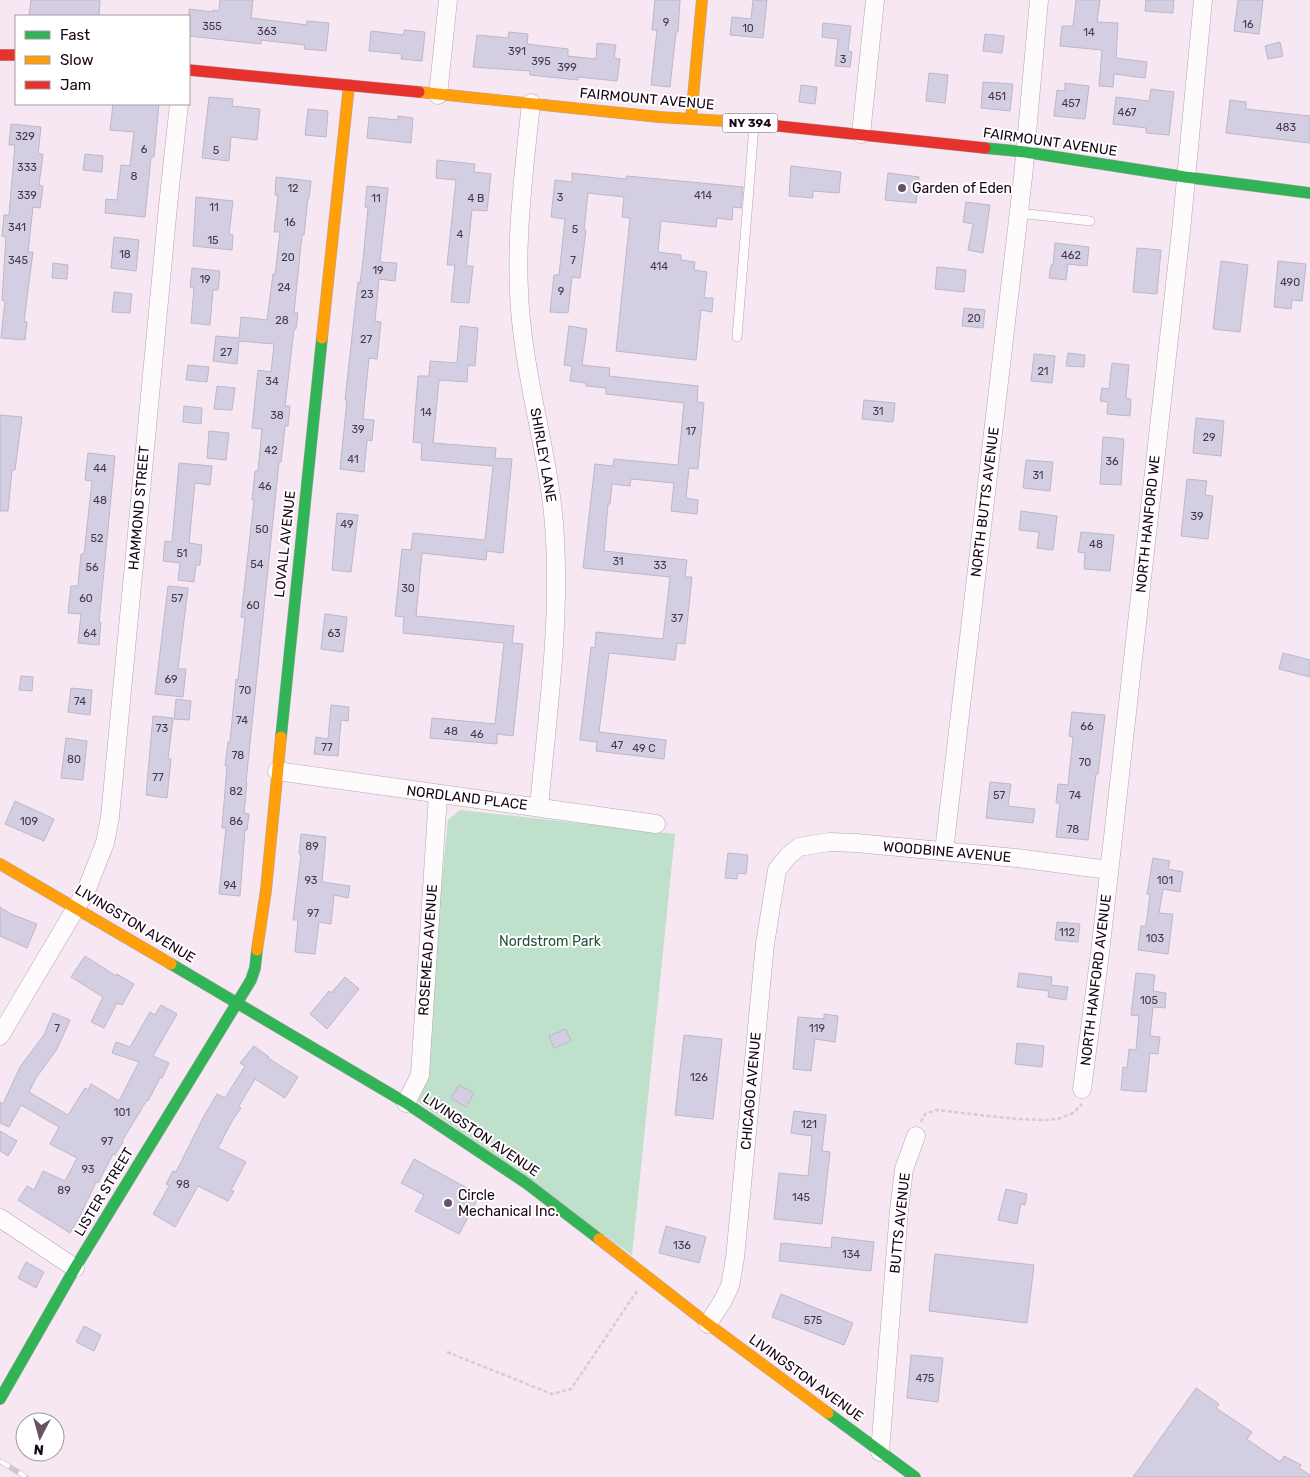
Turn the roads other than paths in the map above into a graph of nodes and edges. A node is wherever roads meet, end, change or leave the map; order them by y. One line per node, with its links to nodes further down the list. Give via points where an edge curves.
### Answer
1 (448, 0): 10 (street)
2 (702, 0): 13 (street)
3 (876, 0): 15 (street)
4 (1039, 0): 16 (street, NORTH BUTTS AVENUE)
5 (1202, 0): 17 (street, NORTH HANFORD WE)
6 (0, 55): 7 (street)
7 (15, 55)
8 (190, 70): 9 (street, FAIRMOUNT AVENUE / NY 394)
9 (349, 84): 10 (street, FAIRMOUNT AVENUE / NY 394); 22 (street, LOVALL AVENUE)
10 (438, 95): 11 (street, FAIRMOUNT AVENUE / NY 394)
11 (531, 103): 13 (street, FAIRMOUNT AVENUE / NY 394); 24 (street, SHIRLEY LANE, via 520,205 517,278 523,337 551,498 557,584 556,633)
12 (179, 105): 30 (street, HAMMOND STREET, via 110,817 105,843 86,891)
13 (691, 119): 14 (street, FAIRMOUNT AVENUE / NY 394)
14 (754, 124): 15 (street, FAIRMOUNT AVENUE / NY 394); 21 (lane)
15 (861, 134): 16 (street, FAIRMOUNT AVENUE / NY 394)
16 (1025, 152): 17 (street, FAIRMOUNT AVENUE / NY 394); 19 (street, NORTH BUTTS AVENUE)
17 (1185, 177): 18 (street, FAIRMOUNT AVENUE / NY 394); 29 (street, NORTH HANFORD WE)
18 (1310, 193)
19 (1019, 213): 20 (lane); 26 (street, NORTH BUTTS AVENUE)
20 (1090, 221)
21 (737, 337)
22 (277, 771): 23 (street, NORDLAND PLACE); 31 (street, LOVALL AVENUE, via 255,968)
23 (438, 795): 24 (street, NORDLAND PLACE); 34 (street, ROSEMEAD AVENUE, via 420,1074)
24 (539, 807): 25 (street, NORDLAND PLACE)
25 (656, 824)
26 (944, 851): 27 (street, WOODBINE AVENUE, via 829,842 799,847); 29 (street, WOODBINE AVENUE)
27 (788, 856): 38 (street, CHICAGO AVENUE, via 777,870 764,944 735,1258 730,1286)
28 (0, 864): 30 (street, LIVINGSTON AVENUE)
29 (1109, 870): 33 (street, NORTH HANFORD AVENUE)
30 (76, 907): 31 (street, LIVINGSTON AVENUE); 32 (street, HAMMOND STREET)
31 (237, 1002): 34 (street, LIVINGSTON AVENUE); 37 (street, LISTER STREET)
32 (0, 1036)
33 (1082, 1089)
34 (406, 1103): 38 (street, LIVINGSTON AVENUE, via 526,1183)
35 (916, 1136): 40 (street, BUTTS AVENUE, via 904,1169 899,1210)
36 (0, 1218): 37 (street)
37 (75, 1268): 39 (street, LISTER STREET)
38 (708, 1324): 40 (street, LIVINGSTON AVENUE)
39 (0, 1400)
40 (880, 1452): 41 (street, LIVINGSTON AVENUE)
41 (915, 1477)

